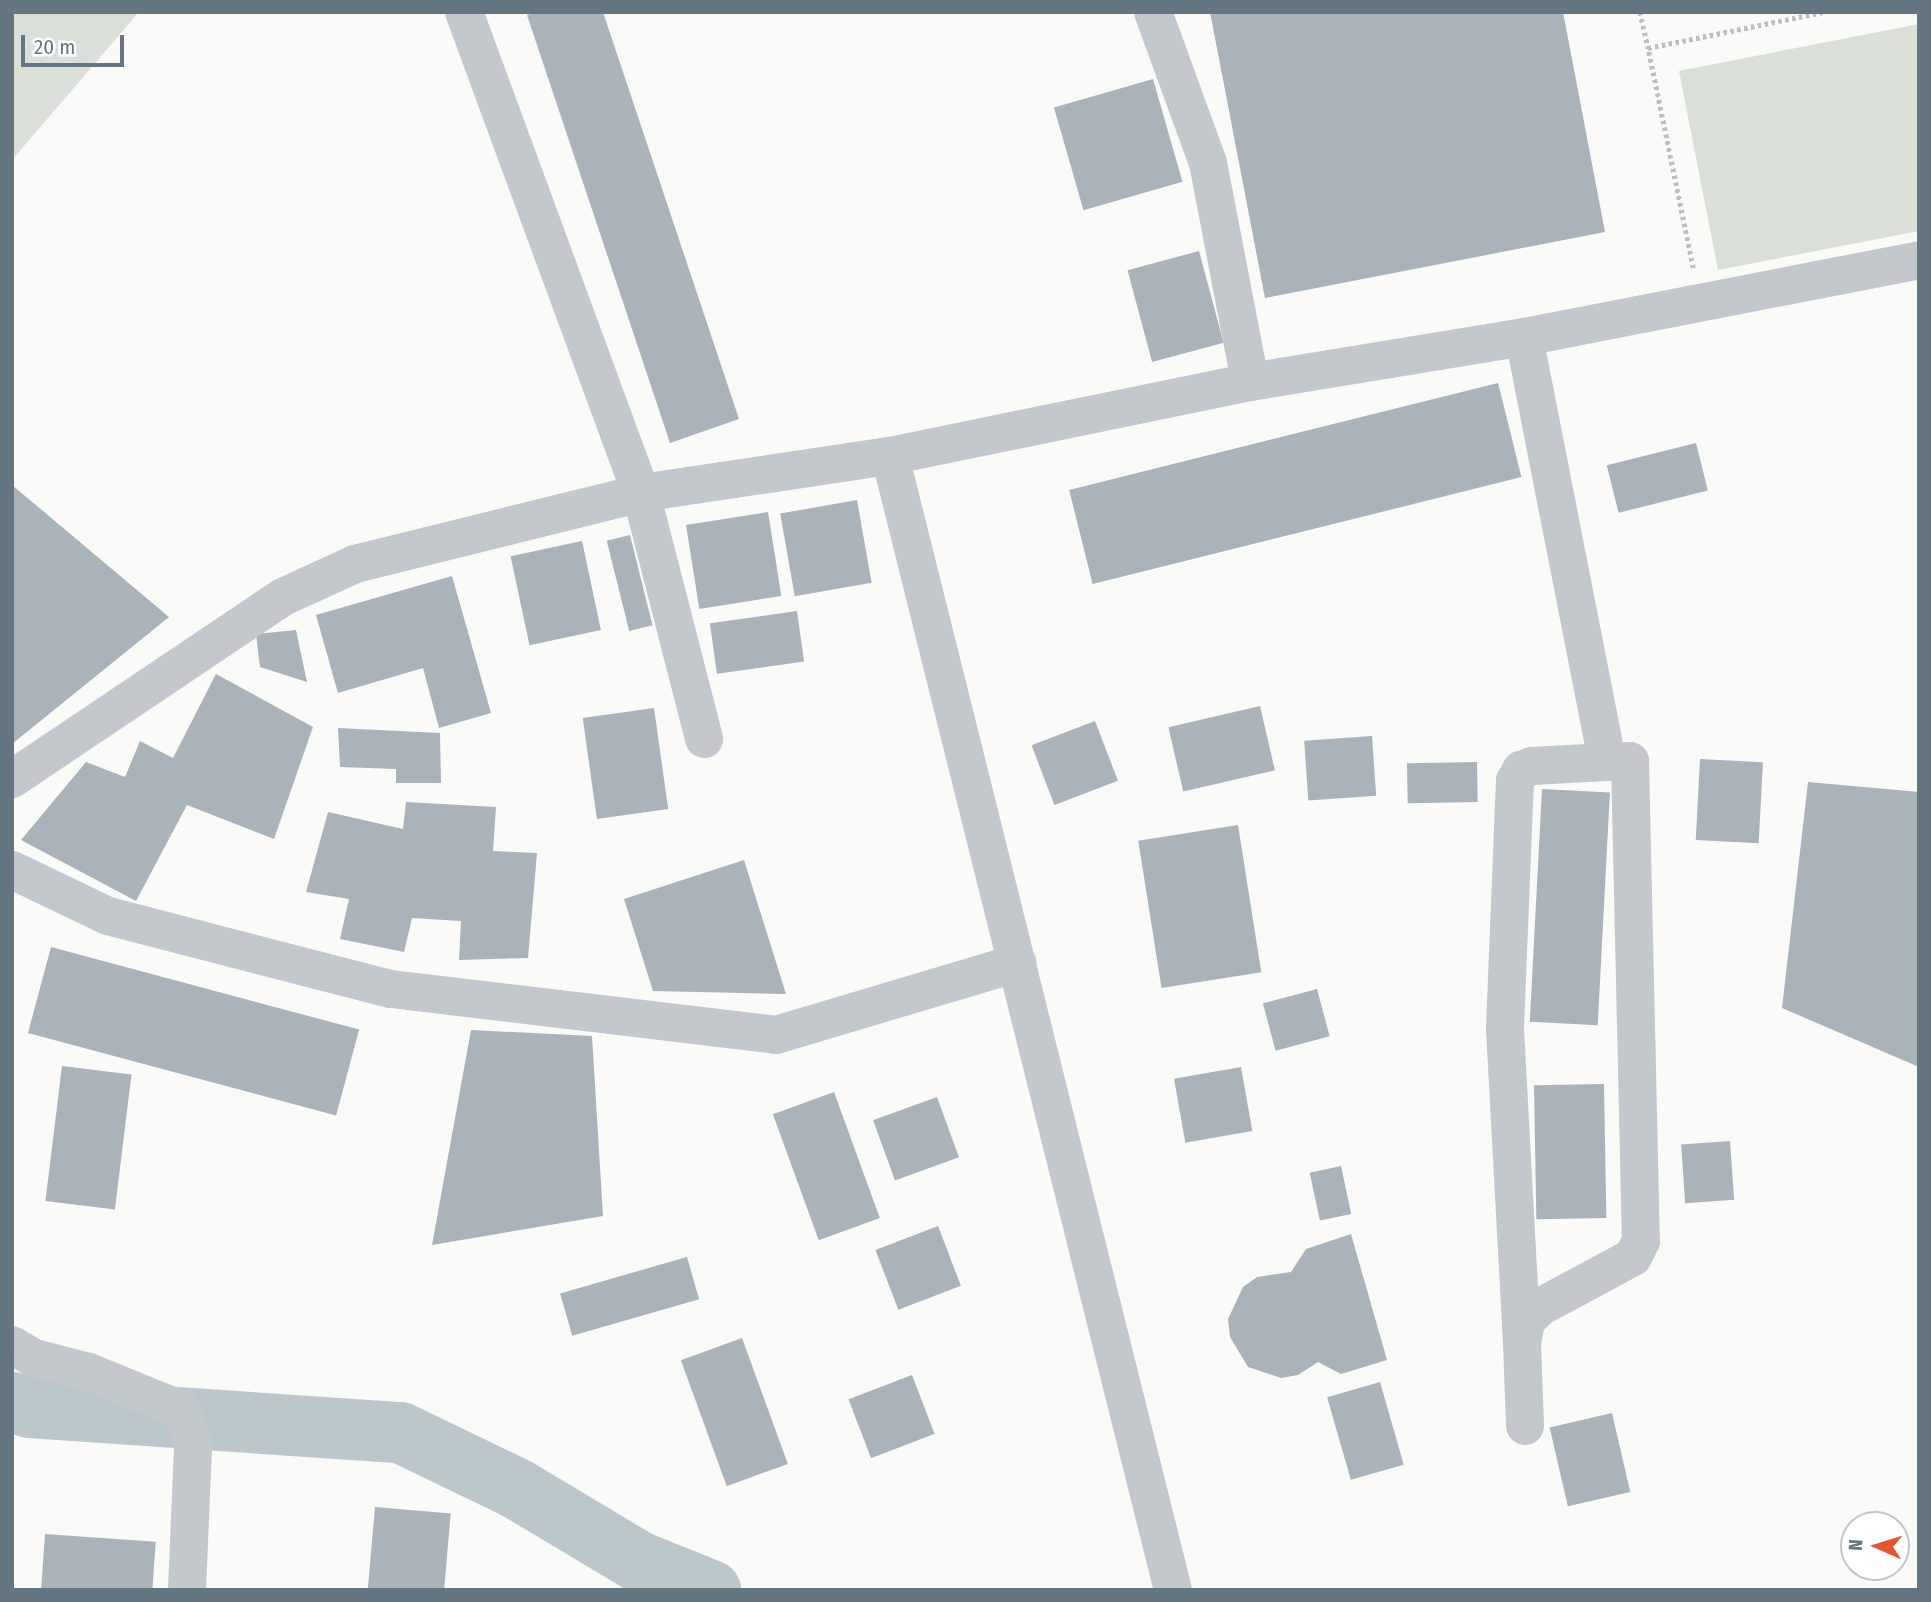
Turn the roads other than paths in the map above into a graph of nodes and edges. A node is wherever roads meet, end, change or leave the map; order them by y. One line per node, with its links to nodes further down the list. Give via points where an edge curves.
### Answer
1 (464, 12): 7 (street)
2 (1153, 12): 5 (street, via 1208,163)
3 (1919, 260): 4 (street)
4 (1524, 337): 5 (street); 9 (street)
5 (1250, 382): 6 (street)
6 (890, 456): 7 (street); 12 (street)
7 (641, 493): 8 (street); 10 (street, via 355,564 283,597)
8 (704, 739)
9 (1607, 762): 13 (street, via 1532,766 1521,769 1515,780 1505,1028); 13 (street, via 1630,761 1641,1241 1633,1257 1540,1307 1526,1321)
10 (12, 779)
11 (12, 870): 12 (street, via 108,916 391,989 776,1034)
12 (1017, 964): 17 (street)
13 (1522, 1343): 15 (street)
14 (12, 1345): 16 (street, via 34,1358 89,1372 187,1425)
15 (1525, 1426)
16 (187, 1590)
17 (1173, 1590)

